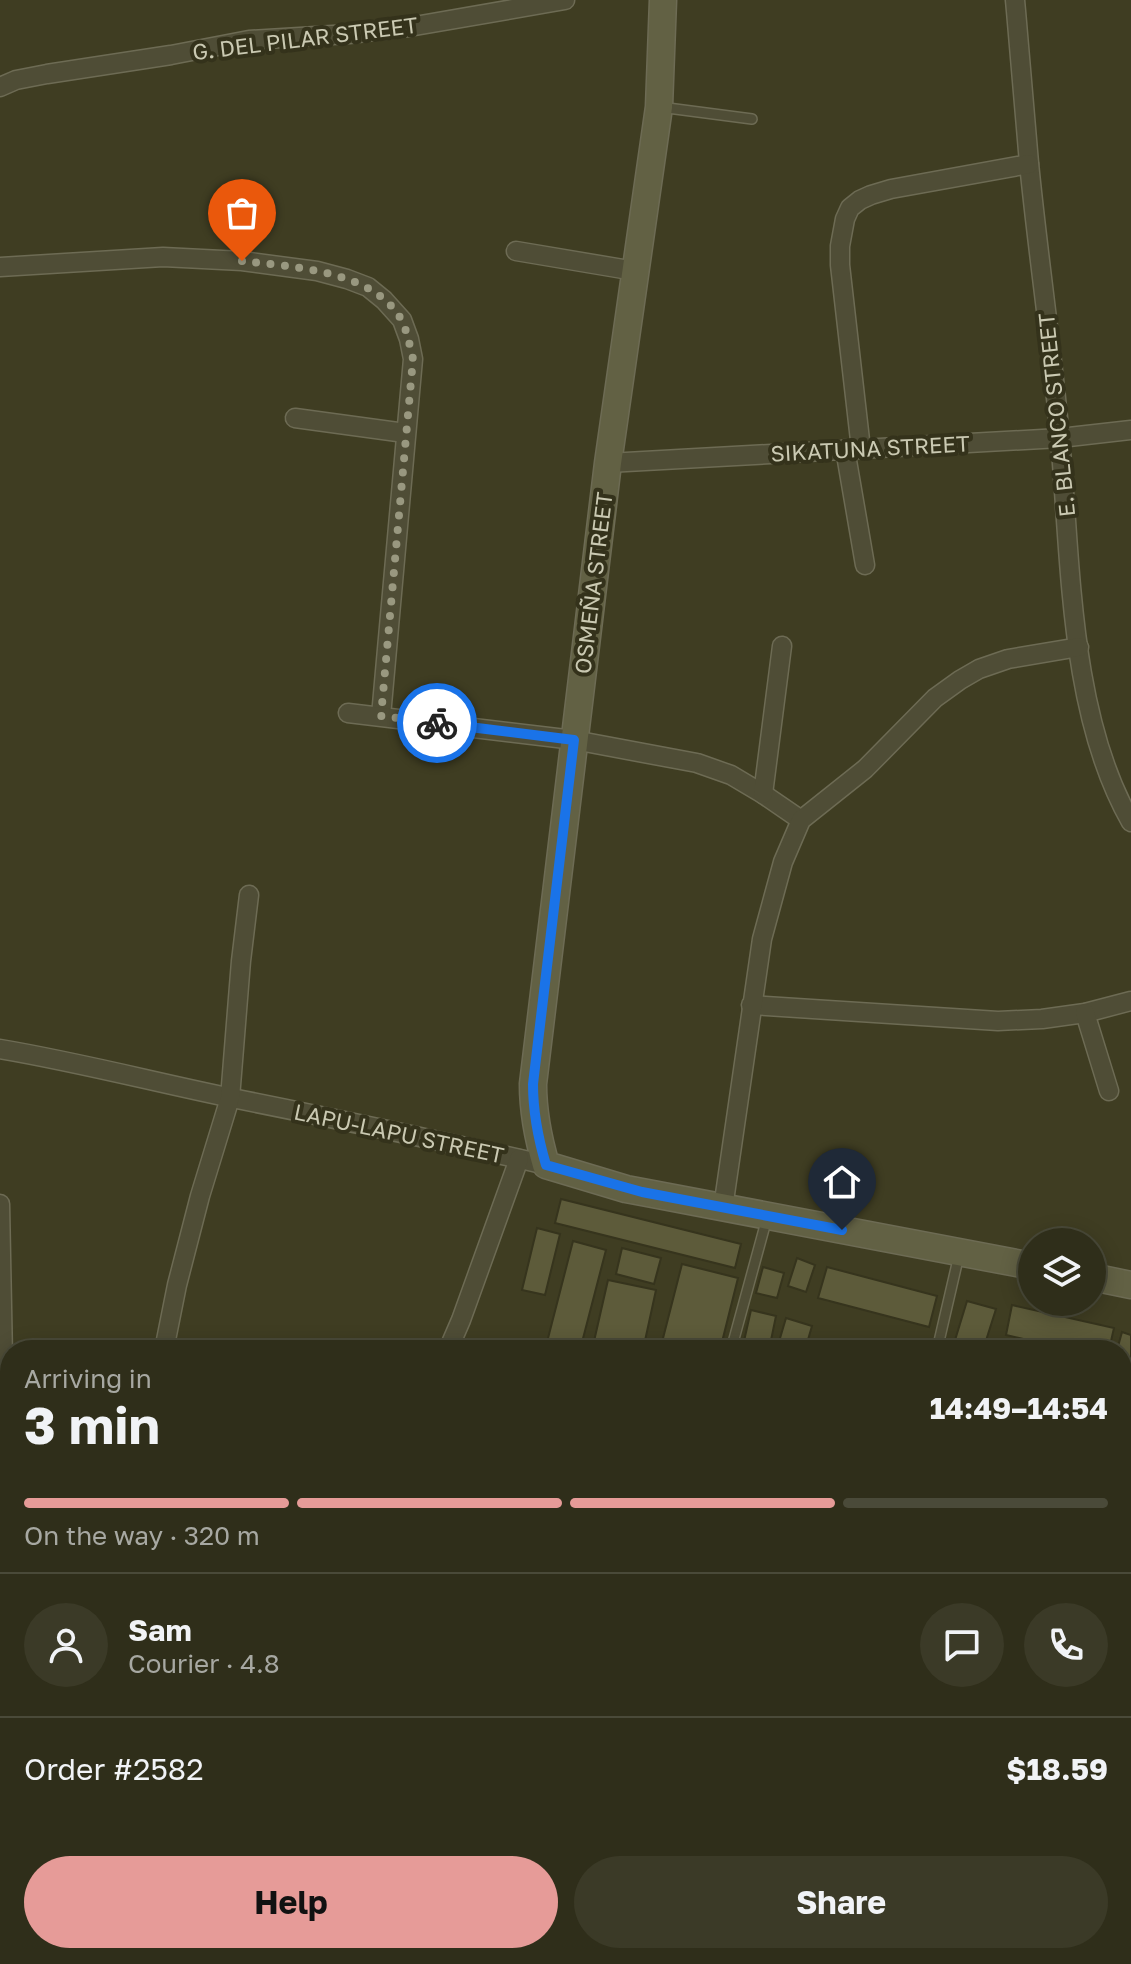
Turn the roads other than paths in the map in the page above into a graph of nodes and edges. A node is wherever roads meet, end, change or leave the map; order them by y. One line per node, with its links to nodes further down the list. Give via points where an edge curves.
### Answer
1 (565, 0): 4 (street, G. DEL PILAR STREET, via 409,27 249,40 47,74)
2 (663, 0): 5 (street, OSMEÑA STREET)
3 (1015, 0): 7 (street, E. BLANCO STREET)
4 (0, 87)
5 (659, 107): 6 (lane); 10 (street, OSMEÑA STREET)
6 (752, 119)
7 (1029, 164): 14 (street, E. BLANCO STREET); 15 (street, via 891,189 850,208 840,265)
8 (516, 251): 10 (street)
9 (0, 267): 13 (street, via 163,257 242,261 317,271 368,287 402,320 409,339 413,359)
10 (635, 271): 16 (street, OSMEÑA STREET)
11 (295, 418): 13 (street)
12 (1131, 430): 14 (street, SIKATUNA STREET)
13 (405, 433): 21 (street)
14 (1060, 438): 15 (street, SIKATUNA STREET); 19 (street, E. BLANCO STREET)
15 (853, 449): 16 (street, SIKATUNA STREET); 17 (street)
16 (608, 463): 22 (street, OSMEÑA STREET)
17 (865, 565)
18 (782, 646): 23 (street)
19 (1079, 647): 24 (street, via 1008,659 960,680 865,769); 25 (street, E. BLANCO STREET, via 1101,754)
20 (348, 713): 21 (street)
21 (381, 716): 22 (street)
22 (574, 740): 23 (street, via 697,763); 34 (street, OSMEÑA STREET, via 533,1084)
23 (763, 794): 24 (street)
24 (801, 820): 28 (street, via 772,899)
25 (1131, 822)
26 (249, 895): 32 (street)
27 (1131, 1001): 29 (street)
28 (751, 1005): 29 (street, via 998,1021); 36 (street)
29 (1085, 1013): 31 (street)
30 (0, 1049): 32 (street, LAPU-LAPU STREET)
31 (1109, 1091)
32 (230, 1098): 33 (street, LAPU-LAPU STREET); 43 (street)
33 (519, 1159): 34 (street, LAPU-LAPU STREET); 44 (street)
34 (546, 1165): 36 (street, LAPU-LAPU STREET, via 626,1189)
35 (0, 1204): 42 (street)
36 (723, 1208): 37 (street, LAPU-LAPU STREET)
37 (768, 1216): 38 (street, LAPU-LAPU STREET); 45 (lane)
38 (960, 1251): 39 (street, LAPU-LAPU STREET); 46 (lane)
39 (1018, 1263)
40 (1106, 1280): 41 (street)
41 (1131, 1285)
42 (2, 1340)
43 (166, 1340)
44 (452, 1340)
45 (734, 1340)
46 (939, 1340)

